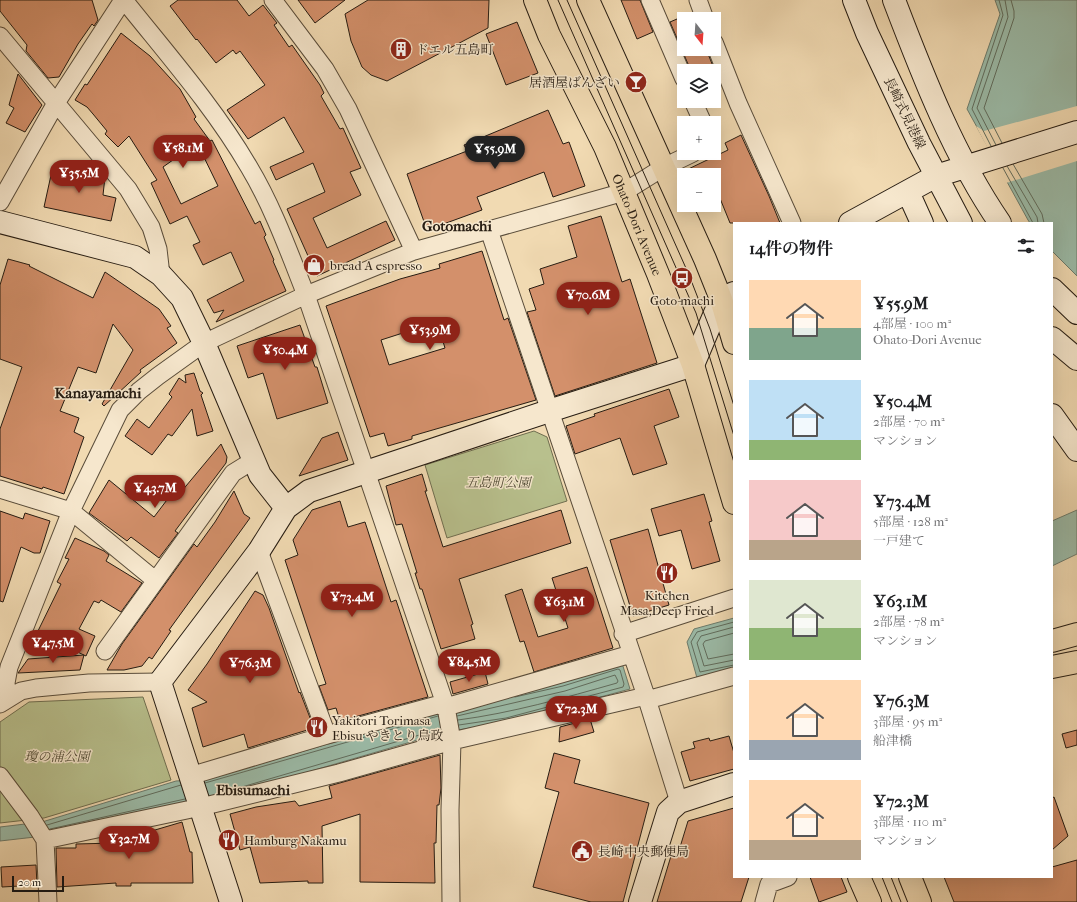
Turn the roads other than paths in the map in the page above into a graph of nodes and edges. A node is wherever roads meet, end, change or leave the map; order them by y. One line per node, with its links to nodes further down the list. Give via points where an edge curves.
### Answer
1 (123, 0): 13 (street); 32 (street, via 214,112 250,168)
2 (272, 0): 29 (street, via 325,69 348,109)
3 (535, 0): 19 (highway, Ohato-Dori Avenue, via 549,35 605,147)
4 (588, 0): 17 (highway)
5 (650, 0): 12 (street)
6 (698, 0): 9 (street)
7 (854, 0): 18 (street, 長崎式見港線, via 870,40)
8 (894, 0): 16 (street, via 952,138)
9 (702, 12)
10 (0, 36): 13 (street)
11 (720, 56): 23 (street)
12 (678, 64)
13 (56, 103): 21 (street); 30 (street, via 128,189 152,227)
14 (1077, 132): 16 (street)
15 (678, 160): 17 (street)
16 (966, 165): 18 (street); 27 (street)
17 (664, 167): 19 (street); 33 (highway)
18 (936, 176): 20 (street); 26 (street, 長崎式見港線)
19 (624, 192): 28 (street); 39 (highway, Ohato-Dori Avenue)
20 (908, 192): 24 (street); 25 (street)
21 (0, 202)
22 (0, 222): 30 (street, via 135,257)
23 (792, 222)
24 (852, 222)
25 (922, 222)
26 (961, 222)
27 (999, 222)
28 (489, 230): 29 (street); 40 (street)
29 (414, 251): 32 (street)
30 (161, 275): 37 (street, via 182,298)
31 (1053, 290): 34 (street)
32 (306, 295): 37 (street); 44 (street)
33 (727, 296): 35 (highway); 39 (street)
34 (1077, 313)
35 (733, 336)
36 (1053, 339): 38 (street)
37 (204, 343): 43 (street); 48 (street, via 138,391 120,410)
38 (1077, 358)
39 (693, 365): 40 (street); 46 (highway, Ohato-Dori Avenue)
40 (549, 411): 44 (street); 52 (street)
41 (1053, 416): 42 (street)
42 (1077, 450)
43 (254, 460): 47 (street, via 260,475); 50 (street, via 233,473)
44 (367, 472): 47 (street, via 309,491); 63 (street)
45 (0, 489): 48 (street)
46 (733, 500)
47 (286, 508): 49 (street)
48 (71, 511): 50 (street); 62 (street, via 9,667)
49 (259, 551): 60 (street); 64 (street)
50 (155, 580): 55 (street)
51 (733, 598): 52 (street)
52 (623, 634): 56 (street)
53 (1077, 634): 54 (highway)
54 (1053, 641)
55 (105, 651)
56 (631, 654): 61 (street); 63 (street)
57 (1077, 662): 58 (highway)
58 (1053, 667)
59 (733, 676): 61 (street)
60 (160, 682): 62 (street, via 36,688 21,691); 67 (street)
61 (646, 698): 65 (street); 69 (street)
62 (4, 701)
63 (446, 707): 64 (street, via 437,705); 65 (street)
64 (327, 735): 67 (street)
65 (452, 741): 70 (street, via 339,773); 77 (street)
66 (0, 776): 71 (street)
67 (191, 777): 70 (street)
68 (733, 784): 69 (street)
69 (679, 802): 78 (street, via 668,812)
70 (200, 806): 71 (street); 76 (street)
71 (45, 840): 75 (street)
72 (785, 878): 79 (street, via 769,884)
73 (859, 878): 80 (highway)
74 (910, 878): 81 (highway)
75 (48, 902)
76 (231, 902)
77 (451, 902)
78 (640, 902)
79 (764, 902)
80 (870, 902)
81 (920, 902)

